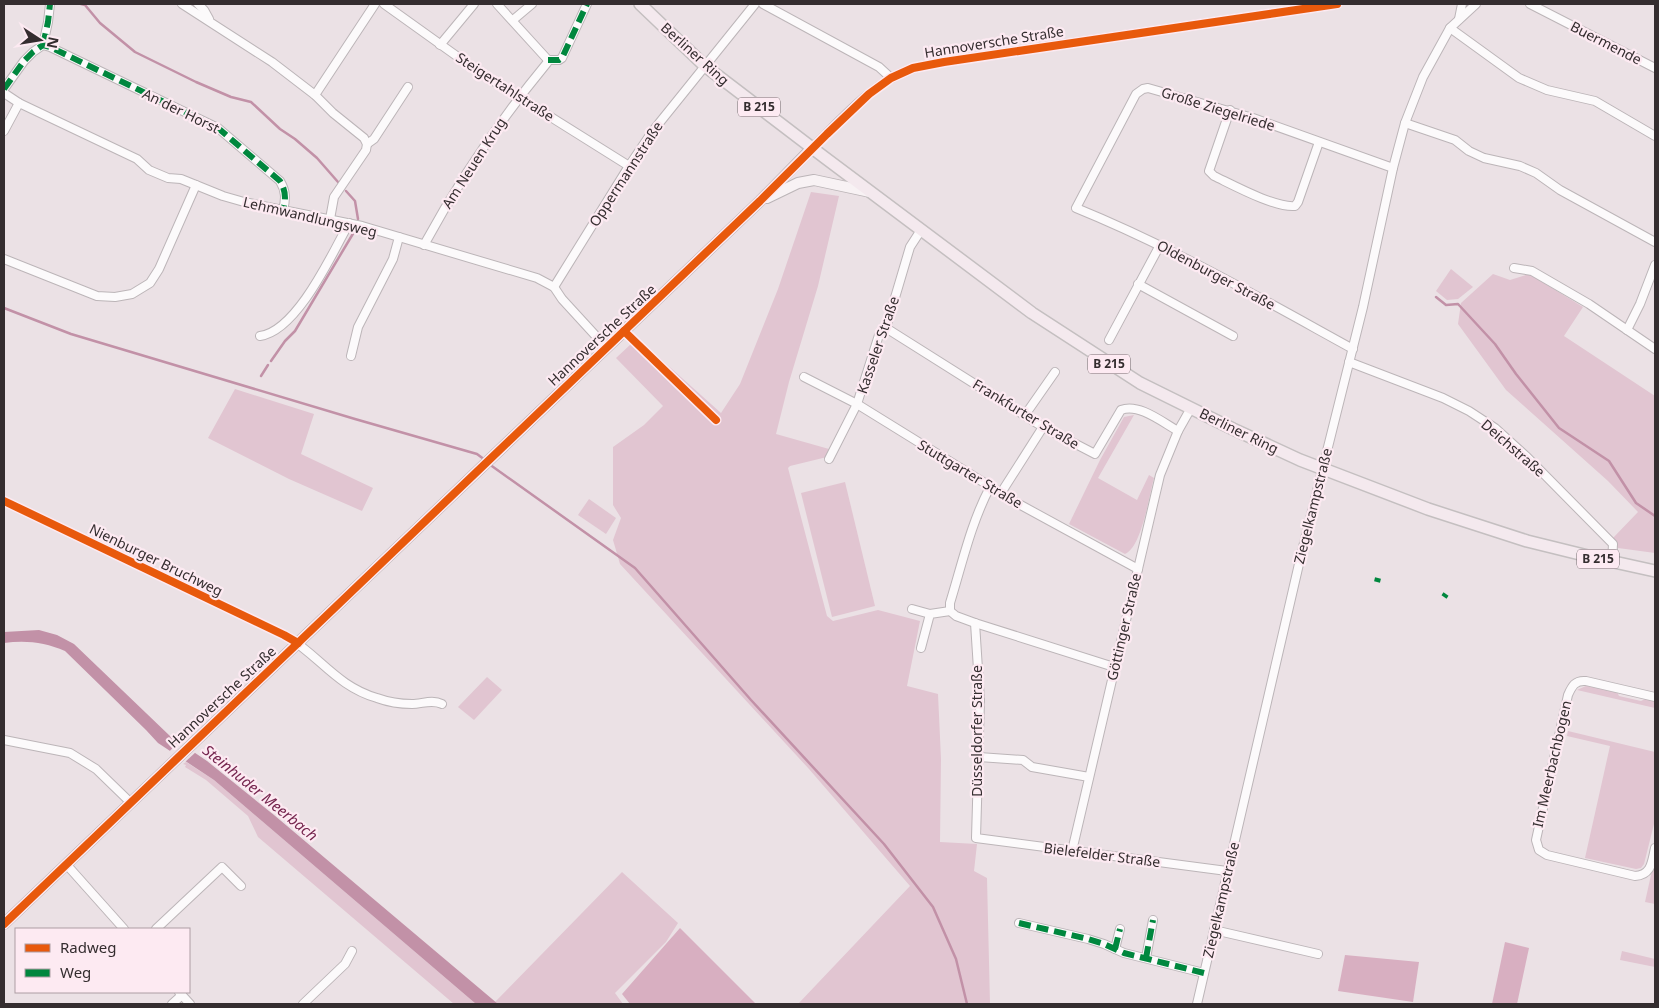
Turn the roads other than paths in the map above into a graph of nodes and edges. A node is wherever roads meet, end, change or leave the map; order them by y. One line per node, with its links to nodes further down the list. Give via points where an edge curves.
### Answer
1 (50, 4): 22 (street)
2 (182, 4): 20 (street)
3 (198, 4): 20 (street)
4 (375, 4): 31 (street)
5 (384, 4): 23 (street, Steigertahlstraße)
6 (474, 4): 23 (street)
7 (497, 4): 19 (street)
8 (532, 4): 19 (street)
9 (587, 4): 24 (street, Am Neuen Krug, via 562,58)
10 (640, 4): 25 (main road, Berliner Ring / B 215)
11 (755, 4): 25 (street, Oppermannstraße)
12 (763, 4): 27 (street, via 879,66)
13 (1337, 4): 17 (street, Hannoversche Straße)
14 (1462, 4): 18 (street)
15 (1476, 4): 18 (street, Ziegelkampstraße)
16 (1532, 4): 26 (street, Buermende)
17 (1289, 7): 27 (street, Hannoversche Straße, via 944,62 912,68)
18 (1459, 19): 21 (street, Ziegelkampstraße)
19 (513, 20): 24 (street)
20 (210, 21): 31 (street, via 272,62)
21 (1450, 28): 35 (street, Ziegelkampstraße, via 1423,77); 37 (street, via 1519,78 1546,90 1595,102)
22 (43, 45): 29 (street, via 24,61); 47 (street, An der Horst, via 218,128 280,181 286,199)
23 (440, 45): 32 (street, Steigertahlstraße)
24 (548, 60): 32 (street, Am Neuen Krug)
25 (705, 66): 40 (main road, Berliner Ring / B 215); 41 (street, Oppermannstraße)
26 (1655, 68)
27 (891, 78): 40 (street, Hannoversche Straße, via 857,104)
28 (408, 87): 39 (street, via 374,139)
29 (4, 89)
30 (4, 93): 33 (street, Lehmwandlungsweg)
31 (315, 96): 39 (street)
32 (518, 97): 41 (street, Steigertahlstraße); 53 (street, Am Neuen Krug, via 448,200)
33 (19, 103): 36 (street); 43 (street, Lehmwandlungsweg, via 137,159 149,170)
34 (1230, 110): 38 (street, Große Ziegelriede); 38 (street, via 1209,170 1214,176 1265,199 1295,206); 46 (street, Große Ziegelriede, via 1148,88 1139,92)
35 (1405, 123): 42 (street, Ziegelkampstraße); 52 (street, via 1455,140 1484,158 1536,173 1560,190)
36 (4, 132)
37 (1655, 136)
38 (1319, 142): 42 (street, Große Ziegelriede)
39 (367, 144): 48 (street, via 334,197)
40 (812, 148): 44 (main road, Berliner Ring / B 215); 45 (street, Hannoversche Straße)
41 (629, 166): 59 (street, Oppermannstraße)
42 (1393, 168): 66 (street, Ziegelkampstraße)
43 (196, 185): 47 (street, Lehmwandlungsweg, via 223,196); 55 (street, via 159,269 150,283 132,294 97,296)
44 (871, 192): 45 (street, Berliner Ring, via 814,180 798,183); 50 (main road, Berliner Ring / B 215)
45 (760, 201): 65 (street, Hannoversche Straße)
46 (1076, 208): 54 (street, Oldenburger Straße)
47 (283, 210): 48 (street, Lehmwandlungsweg)
48 (330, 219): 49 (street, Lehmwandlungsweg)
49 (349, 223): 51 (street, Lehmwandlungsweg); 62 (street, via 296,313 280,327)
50 (921, 230): 60 (street, Kasseler Straße, via 910,247); 73 (main road, Berliner Ring / B 215, via 1081,346 1140,383)
51 (399, 238): 53 (street, Lehmwandlungsweg); 68 (street, via 393,259 358,327)
52 (1655, 242)
53 (424, 245): 59 (street, Lehmwandlungsweg, via 537,278)
54 (1160, 245): 58 (street); 66 (street, Oldenburger Straße)
55 (4, 259)
56 (1655, 265): 61 (street)
57 (1514, 268): 61 (street, via 1532,271)
58 (1138, 284): 63 (street); 64 (street)
59 (554, 287): 65 (street, Lehmwandlungsweg)
60 (886, 328): 72 (street, Kasseler Straße, via 879,335); 74 (street, Frankfurter Straße)
61 (1627, 330): 67 (street)
62 (260, 336)
63 (1232, 336)
64 (1109, 340)
65 (606, 347): 89 (street, Hannoversche Straße)
66 (1353, 349): 69 (street, Ziegelkampstraße)
67 (1655, 349)
68 (350, 356)
69 (1349, 362): 78 (street, Ziegelkampstraße); 82 (street, Deichstraße, via 1443,398 1495,428 1613,544)
70 (1055, 372): 74 (street)
71 (804, 377): 72 (street, Stuttgarter Straße)
72 (857, 404): 77 (street, Kasseler Straße); 79 (street, Stuttgarter Straße)
73 (1191, 408): 76 (street, Göttinger Straße); 78 (main road, Berliner Ring / B 215)
74 (1026, 415): 75 (street, Frankfurter Straße)
75 (1043, 427): 76 (street, Frankfurter Straße, via 1095,454 1120,410 1128,407); 80 (street)
76 (1178, 431): 83 (street, Göttinger Straße, via 1160,475)
77 (829, 459)
78 (1322, 470): 82 (main road, Berliner Ring / B 215, via 1509,535); 102 (street, Ziegelkampstraße)
79 (990, 487): 80 (street, Stuttgarter Straße); 86 (street, via 970,536)
80 (1001, 493): 83 (street, Stuttgarter Straße)
81 (4, 501): 89 (street, Nienburger Bruchweg)
82 (1612, 562): 84 (main road, Berliner Ring / B 215)
83 (1138, 568): 91 (street, Göttinger Straße)
84 (1655, 571)
85 (912, 609): 87 (street)
86 (950, 611): 87 (street); 88 (street)
87 (930, 614): 90 (street)
88 (975, 623): 91 (street); 95 (street, Düsseldorfer Straße, via 980,700)
89 (298, 643): 93 (street, Nienburger Bruchweg, via 343,682 364,694 400,703 432,701); 97 (street, Hannoversche Straße)
90 (922, 648)
91 (1114, 667): 96 (street, Göttinger Straße)
92 (1655, 698): 99 (street, Im Meerbachbogen, via 1586,681 1574,684 1568,695 1536,840 1539,850 1547,855 1635,876 1649,870)
93 (442, 704)
94 (4, 740): 97 (street, via 70,753 96,769)
95 (979, 756): 96 (street, via 1023,760 1032,767); 98 (street, Düsseldorfer Straße)
96 (1089, 777): 100 (street, Göttinger Straße)
97 (130, 802): 101 (street, Hannoversche Straße)
98 (976, 838): 100 (street, Bielefelder Straße)
99 (1655, 848)
100 (1072, 851): 102 (street, Bielefelder Straße)
101 (66, 864): 105 (street, Hannoversche Straße); 107 (street)
102 (1228, 871): 110 (street, Ziegelkampstraße)
103 (240, 886): 108 (street, via 222,868)
104 (1154, 920): 114 (street)
105 (4, 924)
106 (1019, 924): 111 (street, via 1088,939)
107 (123, 928)
108 (157, 928)
109 (1120, 929): 111 (street)
110 (1214, 930): 113 (street); 115 (street, Ziegelkampstraße)
111 (1115, 949): 114 (street)
112 (352, 951): 119 (street, via 345,964)
113 (1318, 954)
114 (1146, 958): 115 (street)
115 (1204, 973): 120 (street, Ziegelkampstraße)
116 (181, 993): 117 (street); 118 (street)
117 (172, 1004)
118 (190, 1004)
119 (303, 1004)
120 (1197, 1004)

